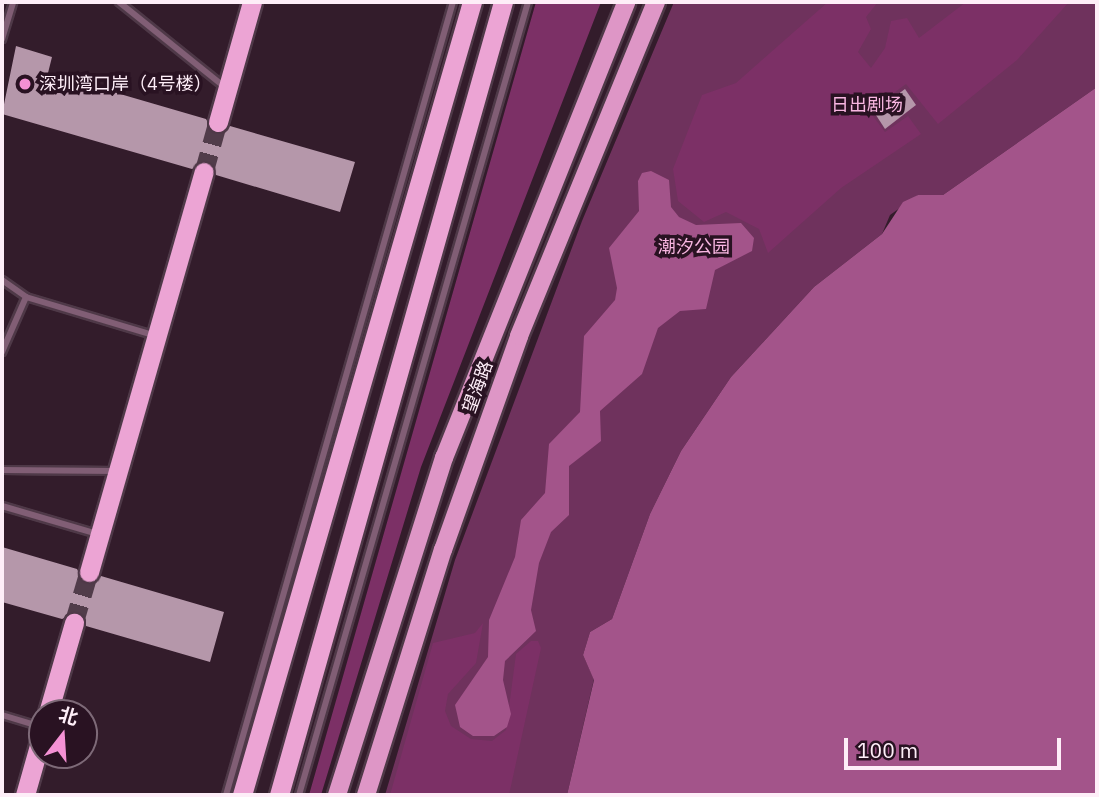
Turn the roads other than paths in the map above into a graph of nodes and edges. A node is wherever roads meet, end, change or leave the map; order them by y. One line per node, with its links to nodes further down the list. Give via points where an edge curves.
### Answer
1 (13, 2): 10 (lane)
2 (119, 2): 11 (lane)
3 (252, 2): 11 (highway)
4 (453, 2): 29 (lane)
5 (472, 2): 30 (highway)
6 (503, 2): 31 (highway)
7 (528, 2): 32 (lane)
8 (626, 2): 33 (main road, 望海路, via 454,431)
9 (656, 2): 34 (main road, 望海路, via 519,336 439,562)
10 (2, 39)
11 (227, 90): 12 (highway)
12 (218, 122)
13 (204, 172): 16 (highway)
14 (2, 280): 15 (lane)
15 (26, 297): 16 (lane); 17 (lane)
16 (156, 336): 19 (highway)
17 (2, 352)
18 (2, 470): 19 (lane)
19 (118, 471): 21 (highway)
20 (2, 506): 21 (lane)
21 (100, 535): 22 (highway)
22 (89, 572)
23 (74, 622): 24 (highway)
24 (52, 699)
25 (2, 715): 26 (lane)
26 (28, 723)
27 (32, 769): 28 (highway)
28 (25, 795)
29 (226, 795)
30 (242, 795)
31 (279, 795)
32 (299, 795)
33 (337, 795)
34 (366, 795)

